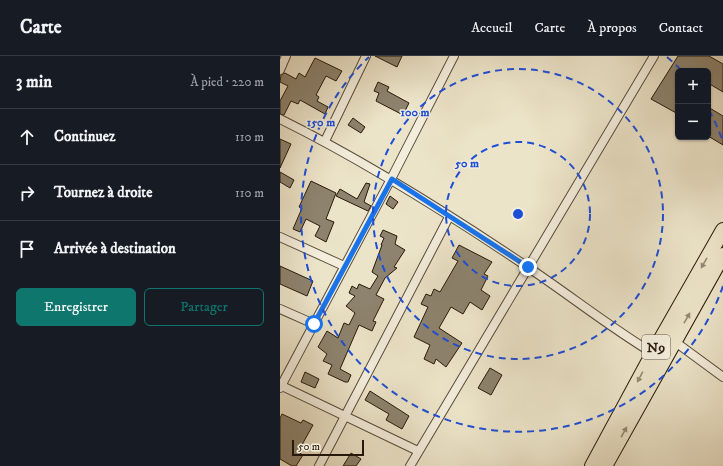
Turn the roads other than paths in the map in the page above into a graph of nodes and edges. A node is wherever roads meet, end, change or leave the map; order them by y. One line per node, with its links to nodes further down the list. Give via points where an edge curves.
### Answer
1 (286, 56): 5 (street)
2 (366, 56): 7 (street)
3 (454, 56): 8 (street)
4 (654, 56): 14 (street)
5 (280, 70)
6 (280, 119): 7 (street)
7 (325, 141): 8 (street)
8 (392, 179): 9 (street); 13 (street)
9 (449, 217): 14 (street); 21 (street)
10 (723, 230): 18 (highway, N9, one-way to 18)
11 (280, 238): 13 (street)
12 (723, 255): 17 (highway, N9, one-way to 12)
13 (344, 266): 16 (street)
14 (528, 267): 18 (street); 22 (street)
15 (280, 309): 16 (street)
16 (314, 324): 20 (street)
17 (674, 341): 18 (highway, N9); 19 (street)
18 (658, 356): 25 (highway, N9, one-way to 25); 26 (highway, N9, one-way to 18)
19 (723, 377)
20 (280, 386): 21 (street)
21 (345, 416): 22 (street); 23 (street)
22 (418, 451): 24 (street)
23 (319, 466)
24 (410, 466)
25 (592, 466)
26 (605, 466)

